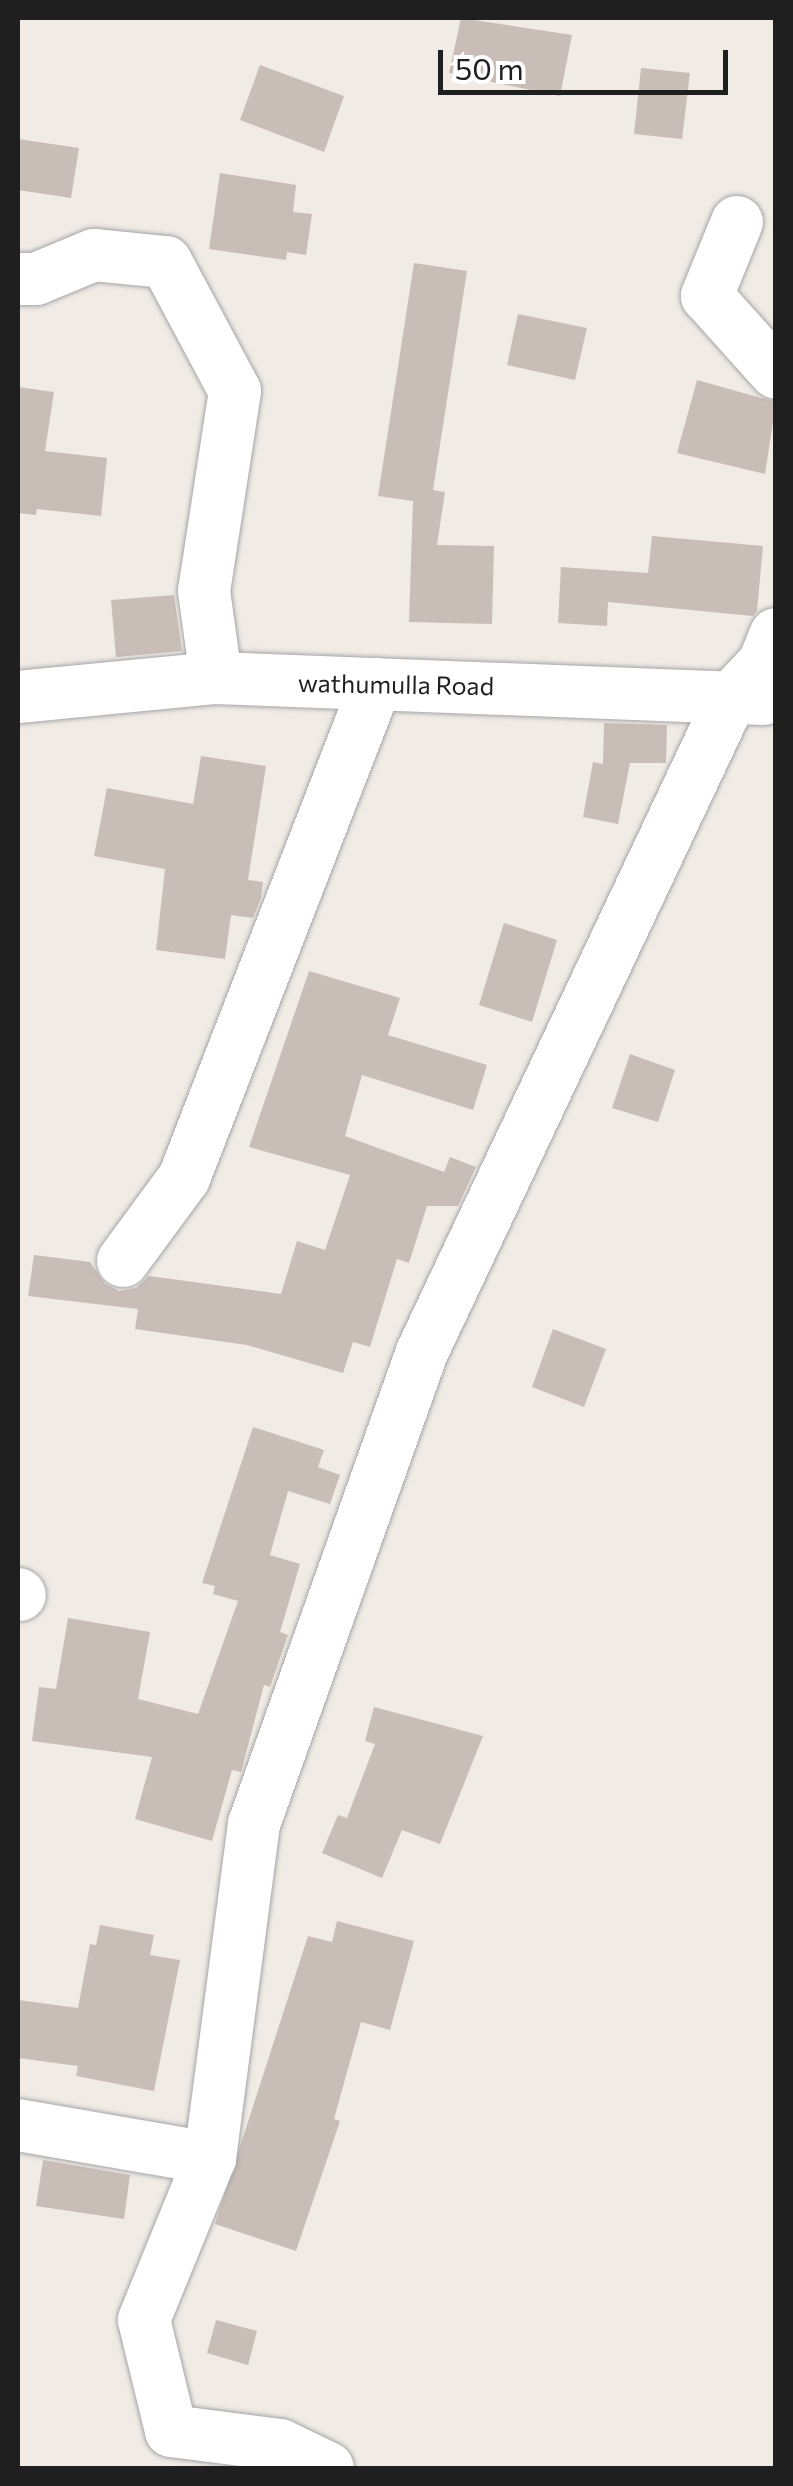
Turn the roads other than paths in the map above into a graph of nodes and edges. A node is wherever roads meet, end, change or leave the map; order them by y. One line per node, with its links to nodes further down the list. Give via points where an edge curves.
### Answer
1 (738, 222): 3 (street, via 706,296)
2 (18, 279): 5 (street, via 36,279 94,254 166,262 236,391 204,591)
3 (776, 373)
4 (776, 634): 8 (street)
5 (216, 678): 6 (street, wathumulla Road); 7 (street, wathumulla Road)
6 (376, 684): 8 (street, wathumulla Road); 9 (street, via 184,1178)
7 (18, 698)
8 (753, 699): 11 (street, via 416,1370 254,1824)
9 (123, 1260)
10 (18, 2126): 11 (street)
11 (210, 2158): 12 (street, via 144,2320 171,2430 280,2444)
12 (328, 2468)

